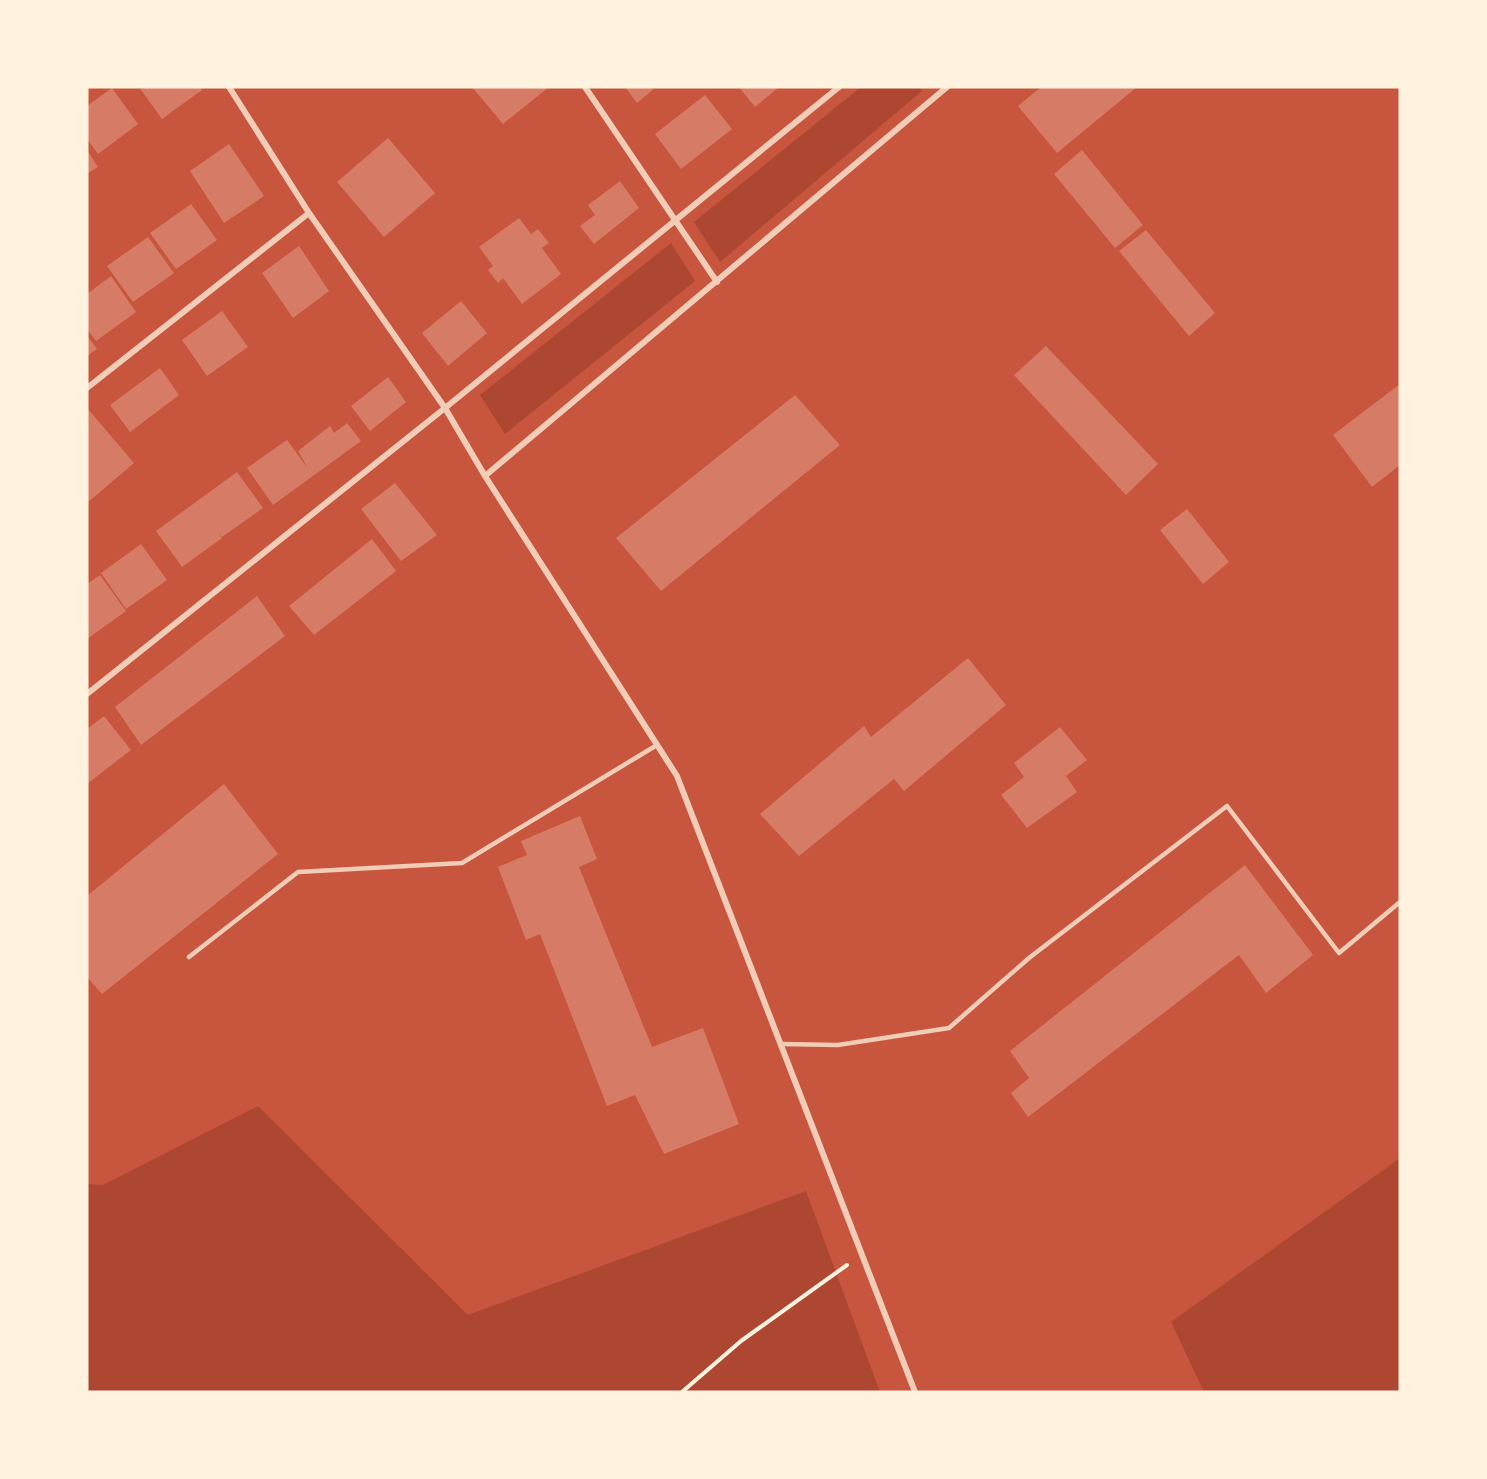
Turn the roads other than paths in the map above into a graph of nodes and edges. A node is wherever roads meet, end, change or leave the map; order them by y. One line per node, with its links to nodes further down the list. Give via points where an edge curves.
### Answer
1 (229, 87): 5 (street)
2 (585, 87): 6 (street)
3 (839, 87): 6 (street)
4 (945, 88): 7 (street)
5 (309, 213): 8 (street); 9 (street)
6 (675, 220): 7 (street); 9 (street)
7 (717, 282): 10 (street)
8 (87, 388)
9 (444, 408): 10 (street); 11 (street)
10 (484, 476): 12 (street)
11 (87, 694)
12 (657, 745): 14 (lane, via 462,863 298,872); 15 (street, via 677,776)
13 (1400, 902): 15 (lane, via 1339,953 1227,806 1029,958 949,1028 838,1046)
14 (189, 957)
15 (781, 1044): 16 (street)
16 (915, 1392)

